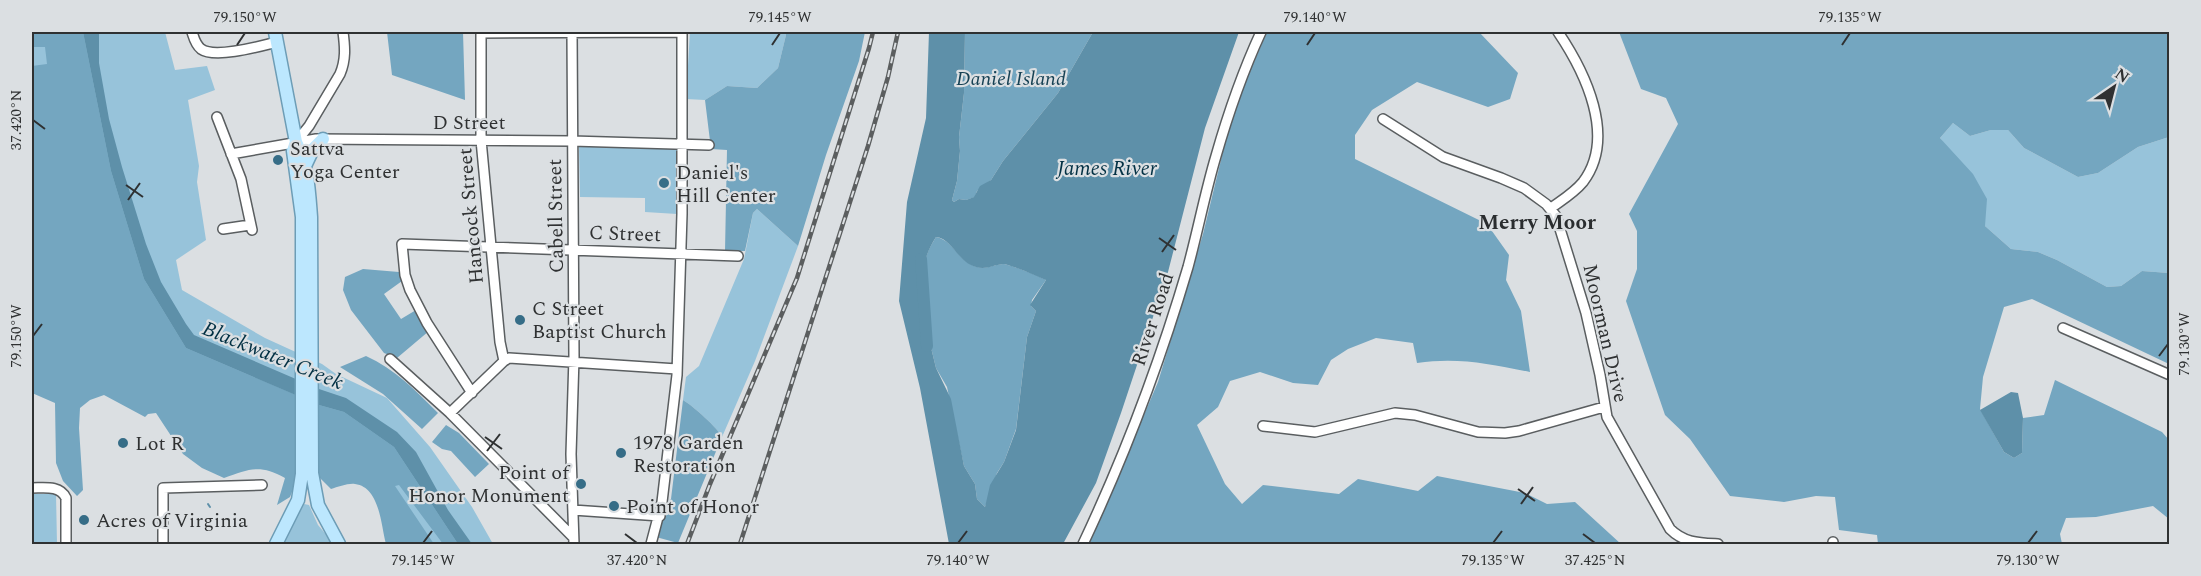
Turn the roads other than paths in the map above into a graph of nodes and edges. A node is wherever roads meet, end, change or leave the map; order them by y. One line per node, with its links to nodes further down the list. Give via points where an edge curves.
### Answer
1 (192, 32): 8 (street, via 203,51 214,52 237,50)
2 (344, 32): 14 (street, via 344,65)
3 (481, 32): 4 (street); 12 (street, Hancock Street)
4 (573, 32): 5 (street); 13 (street, Cabell Street)
5 (682, 32): 15 (street)
6 (1261, 32): 49 (street, River Road, via 1216,154 1196,240 1155,369)
7 (1558, 32): 20 (street, via 1585,83 1597,122 1598,141 1583,182)
8 (276, 37): 14 (main road)
9 (217, 117): 17 (street)
10 (1383, 119): 20 (street, Moorman Drive, via 1443,157 1513,183)
11 (322, 140): 12 (street, D Street); 14 (street, D Street); 18 (main road, via 308,156)
12 (481, 140): 13 (street, D Street); 22 (street, Hancock Street)
13 (572, 141): 15 (street, D Street); 23 (street, Cabell Street)
14 (296, 142): 17 (street, D Street); 18 (main road); 19 (main road, via 293,151)
15 (682, 144): 16 (street, D Street); 24 (street)
16 (709, 145)
17 (231, 154): 21 (street, via 241,179 251,228)
18 (305, 168): 19 (main road)
19 (305, 194): 36 (main road, via 302,217)
20 (1551, 208): 33 (street, Moorman Drive, via 1561,225 1586,313)
21 (223, 229)
22 (490, 247): 23 (street, C Street); 28 (street, Hancock Street); 32 (street, C Street, via 402,244 410,290)
23 (573, 249): 24 (street, C Street); 29 (street, Cabell Street)
24 (680, 253): 25 (street, C Street); 30 (street)
25 (738, 256)
26 (2063, 328): 31 (street)
27 (390, 359): 34 (street)
28 (504, 361): 29 (street); 32 (street)
29 (574, 361): 30 (street); 40 (street, Cabell Street)
30 (677, 369): 41 (street)
31 (2169, 375)
32 (472, 393): 34 (street)
33 (1604, 407): 35 (street, via 1505,433 1478,432 1395,413 1315,432); 50 (street, Moorman Drive, via 1670,529 1689,541)
34 (450, 413): 43 (street)
35 (1263, 426)
36 (307, 474): 39 (main road); 42 (main road)
37 (262, 485): 45 (street, via 163,488)
38 (32, 488): 44 (street, via 57,488 63,493)
39 (298, 500): 42 (main road, via 308,500); 46 (main road)
40 (573, 510): 41 (street); 43 (street, Cabell Street)
41 (660, 516): 48 (street)
42 (328, 526): 47 (main road)
43 (573, 541)
44 (66, 544)
45 (163, 544)
46 (276, 544)
47 (339, 544)
48 (651, 544)
49 (1083, 544)
50 (1718, 544)

